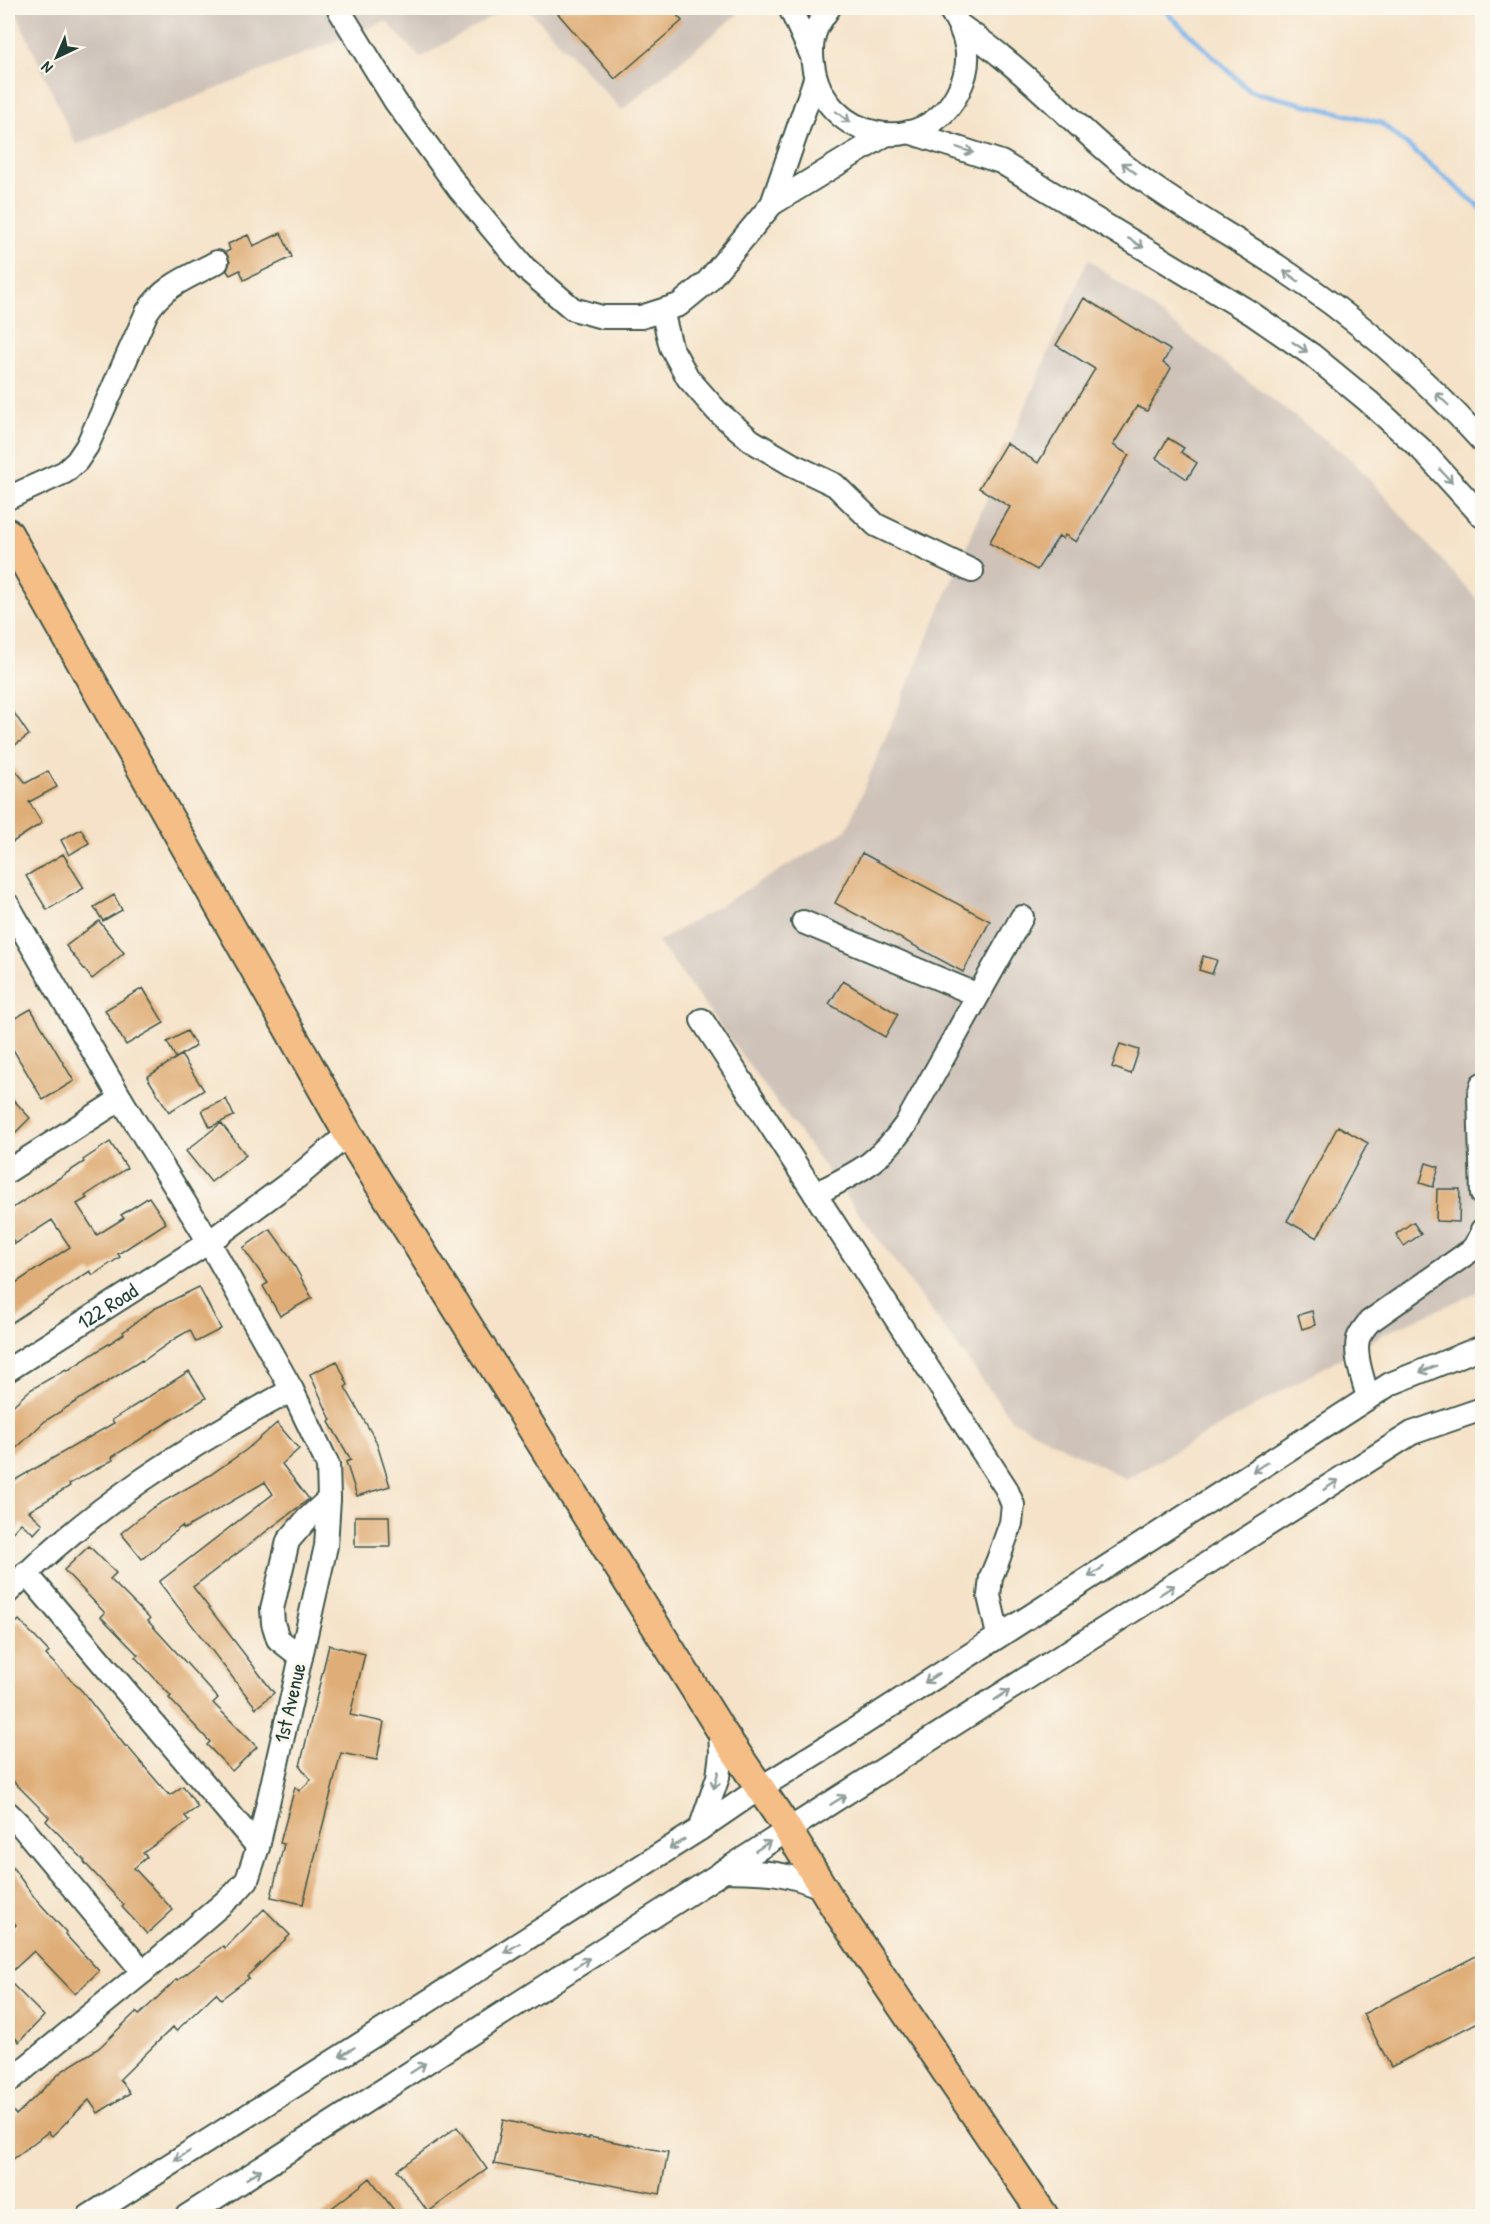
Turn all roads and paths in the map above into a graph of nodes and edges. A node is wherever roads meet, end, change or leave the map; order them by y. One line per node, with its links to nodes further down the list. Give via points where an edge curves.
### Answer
1 (338, 8): 11 (street, via 402,110 460,190 525,268 573,309 602,317 641,317)
2 (790, 8): 5 (street)
3 (829, 8): 5 (street, via 817,28)
4 (955, 16): 7 (street, via 968,52 965,78 953,103 934,122); 12 (street, one-way to 4, via 1400,359 1345,313 1144,181)
5 (812, 54): 6 (street)
6 (815, 80): 8 (street, one-way to 8, via 825,101 842,118 862,130); 9 (street)
7 (909, 132): 8 (street); 14 (street, one-way to 14, via 1001,162 1251,313 1312,355 1368,401 1422,450)
8 (885, 135): 9 (street)
9 (772, 204): 11 (street, via 707,282 679,305)
10 (217, 262): 13 (street, via 169,286 155,298 77,461 65,472)
11 (662, 310): 16 (street, via 671,347 688,378 717,411 752,441 835,485 876,525)
12 (1482, 441)
13 (8, 498)
14 (1482, 516)
15 (8, 532): 24 (main road)
16 (972, 571)
17 (8, 905): 23 (street, 1st Avenue)
18 (1022, 917): 20 (street)
19 (803, 922): 20 (street)
20 (978, 995): 26 (street, via 892,1143 863,1169)
21 (702, 1020): 26 (street)
22 (1482, 1084): 27 (street)
23 (121, 1099): 25 (street); 29 (street, 1st Avenue)
24 (348, 1134): 29 (street, 122 Road, via 296,1178); 40 (main road)
25 (8, 1171)
26 (815, 1194): 38 (street, via 1006,1488 1013,1505 1011,1523 990,1577 989,1596)
27 (1482, 1194)
28 (1482, 1230): 33 (street, via 1473,1249 1364,1329 1358,1338 1358,1352)
29 (208, 1242): 31 (street, 122 Road); 32 (street, 1st Avenue)
30 (1482, 1347): 33 (street, one-way to 33, via 1390,1384)
31 (8, 1371)
32 (292, 1390): 35 (street, 1st Avenue, via 328,1465); 36 (street, via 117,1496)
33 (1368, 1398): 38 (street, one-way to 38)
34 (1482, 1409): 44 (street, one-way to 34, via 1412,1433)
35 (329, 1500): 39 (street, 1st Avenue, via 326,1546); 39 (street, via 288,1541 272,1609 278,1639)
36 (26, 1574): 37 (street); 45 (street)
37 (8, 1592)
38 (998, 1635): 41 (street, one-way to 41)
39 (301, 1657): 45 (street, 1st Avenue)
40 (720, 1729): 41 (main road); 43 (street, one-way to 43, via 718,1777)
41 (760, 1788): 43 (street); 44 (main road)
42 (8, 1813): 48 (street)
43 (700, 1829): 50 (street, one-way to 50)
44 (788, 1830): 46 (street, one-way to 44); 47 (main road)
45 (258, 1847): 48 (street, 1st Avenue, via 247,1880)
46 (723, 1872): 47 (street, via 772,1872); 51 (street, one-way to 46)
47 (823, 1888): 52 (main road)
48 (143, 1972): 49 (street, 1st Avenue)
49 (10, 2076)
50 (89, 2217)
51 (187, 2217)
52 (1044, 2217)

